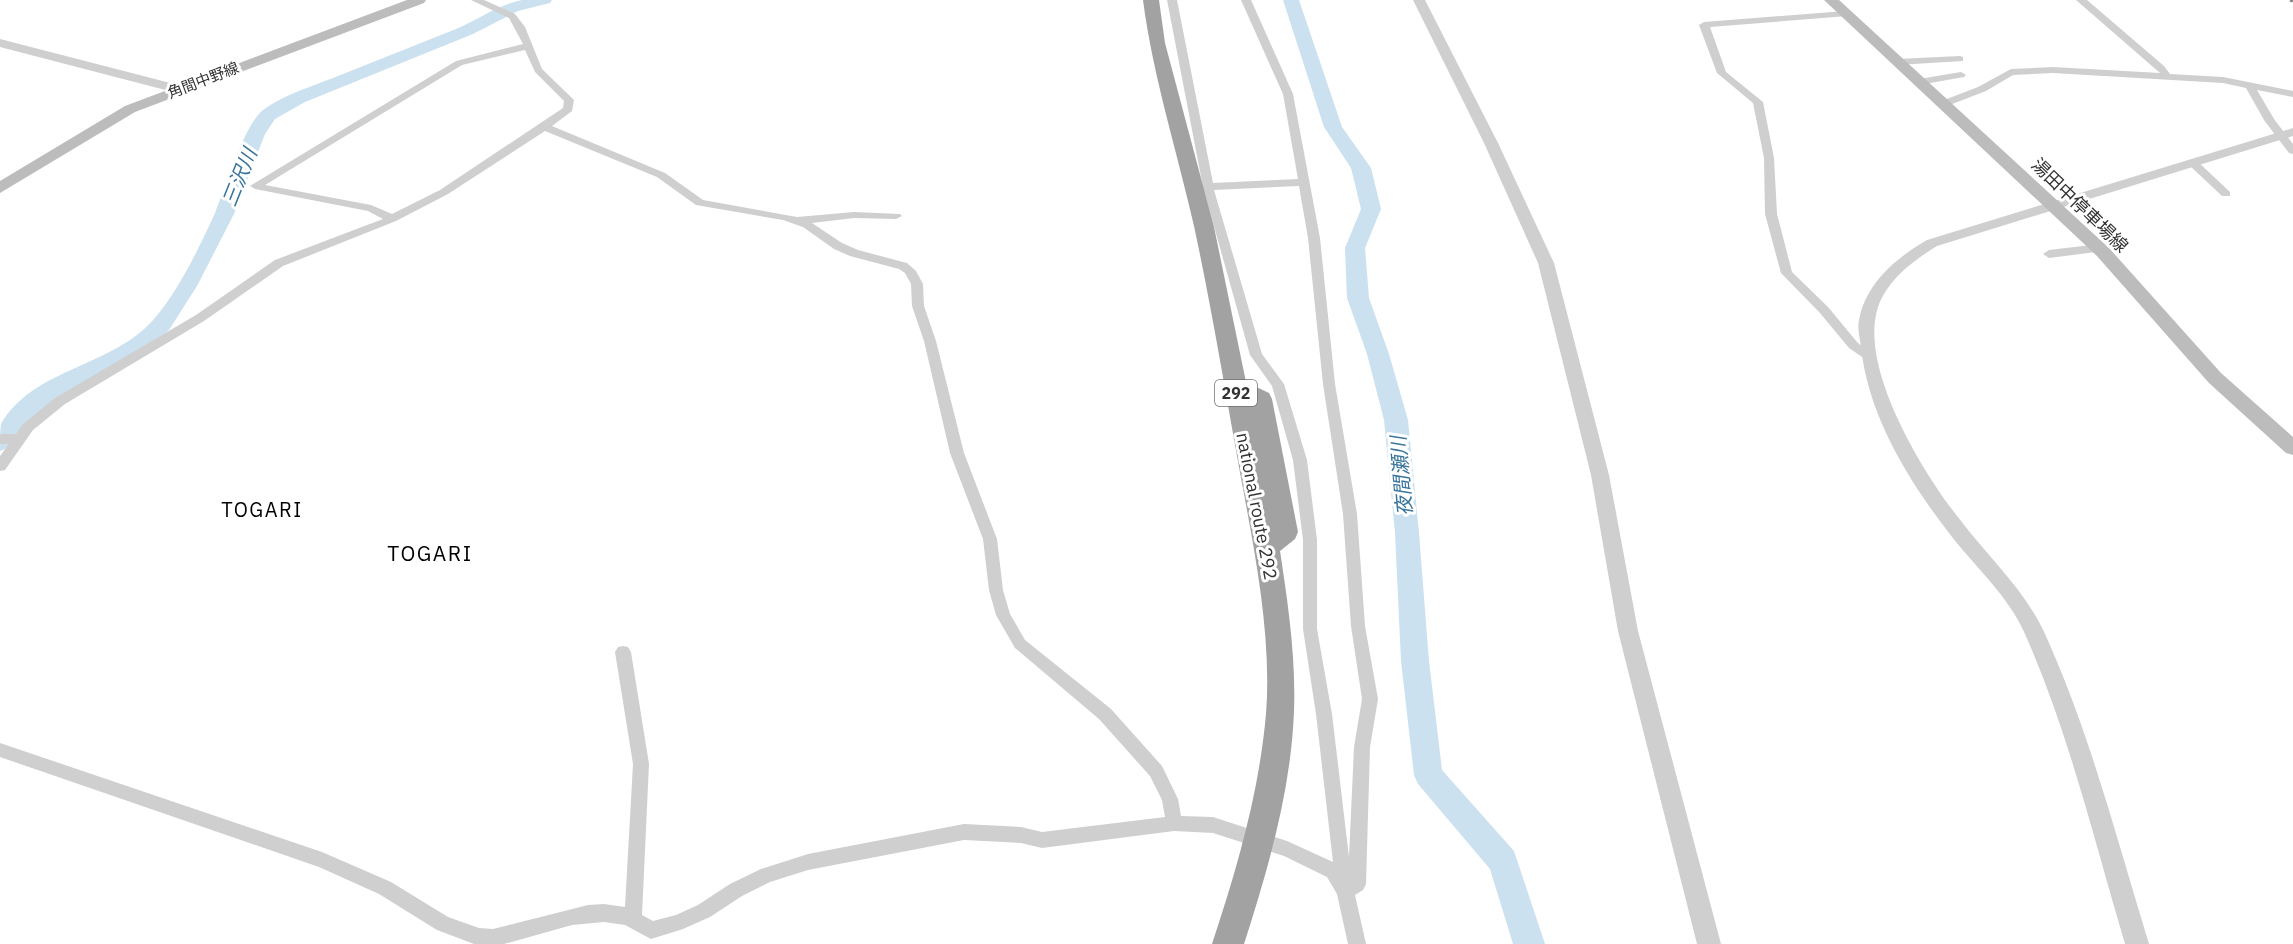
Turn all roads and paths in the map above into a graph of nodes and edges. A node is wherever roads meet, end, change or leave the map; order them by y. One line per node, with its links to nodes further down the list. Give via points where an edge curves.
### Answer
1 (419, 0): 18 (main road, 角間中野線)
2 (476, 0): 11 (street, via 512,16)
3 (1150, 0): 45 (highway, national route 292 / 292, via 1157,43 1204,227 1234,386 1261,399 1286,532 1267,548 1278,624 1280,712 1270,790 1253,867)
4 (1172, 0): 26 (street)
5 (1246, 0): 25 (street, via 1288,94)
6 (1419, 0): 47 (street, via 1546,263 1600,475 1628,631)
7 (1831, 0): 9 (main road, 湯田中停車場線)
8 (2081, 0): 15 (street)
9 (1845, 14): 13 (main road, 湯田中停車場線); 35 (street, via 1704,25 1722,73 1758,102 1769,158 1771,214 1787,273)
10 (0, 43): 18 (street)
11 (528, 46): 21 (street, via 538,70 569,100 562,116); 31 (street, via 459,63 255,186 371,208)
12 (1960, 59): 13 (street)
13 (1897, 62): 16 (main road, 湯田中停車場線)
14 (1961, 75): 16 (street)
15 (2166, 75): 17 (street); 20 (street, via 2011,72 1982,89)
16 (1919, 82): 20 (main road, 湯田中停車場線)
17 (2250, 86): 19 (street); 22 (street)
18 (177, 89): 27 (main road, 角間中野線, via 130,109)
19 (2293, 94)
20 (1943, 104): 29 (main road, 湯田中停車場線)
21 (543, 126): 31 (street, via 444,192); 32 (street, via 662,175 700,203 770,213)
22 (2286, 134): 23 (street); 24 (street)
23 (2293, 151)
24 (2193, 163): 28 (street); 29 (street)
25 (1305, 182): 26 (street); 42 (street, via 1329,384 1350,514 1358,626 1370,699 1362,747 1357,884)
26 (1208, 187): 42 (street, via 1256,355 1278,384 1300,460 1310,540 1310,629)
27 (0, 188)
28 (2226, 194)
29 (2054, 205): 33 (main road, 湯田中停車場線); 35 (street, via 1932,243 1906,257 1881,285 1872,304 1866,322)
30 (896, 216): 32 (street, via 854,215)
31 (392, 219): 36 (street, via 279,263 200,318 60,401)
32 (796, 221): 41 (street, via 854,253 903,266 915,278 918,306 957,453 990,539 1003,615 1020,644 1105,714 1156,771 1170,799)
33 (2100, 248): 34 (street); 37 (main road, 湯田中停車場線, via 2216,378)
34 (2049, 254)
35 (1868, 357): 48 (street, via 1875,384 1905,451 1953,525 2019,605 2034,632 2070,726)
36 (10, 439): 38 (street)
37 (2293, 448)
38 (0, 466)
39 (623, 652): 43 (street, via 641,764)
40 (0, 750): 43 (street, via 322,860 385,888 443,924 479,937 493,938 597,913)
41 (1174, 823): 42 (street, via 1213,825 1287,849 1333,871); 44 (street, via 1042,840 964,832 808,862 767,875)
42 (1345, 891): 46 (street)
43 (633, 918): 44 (street)
44 (652, 937)
45 (1228, 944)
46 (1357, 944)
47 (1709, 944)
48 (2137, 944)

